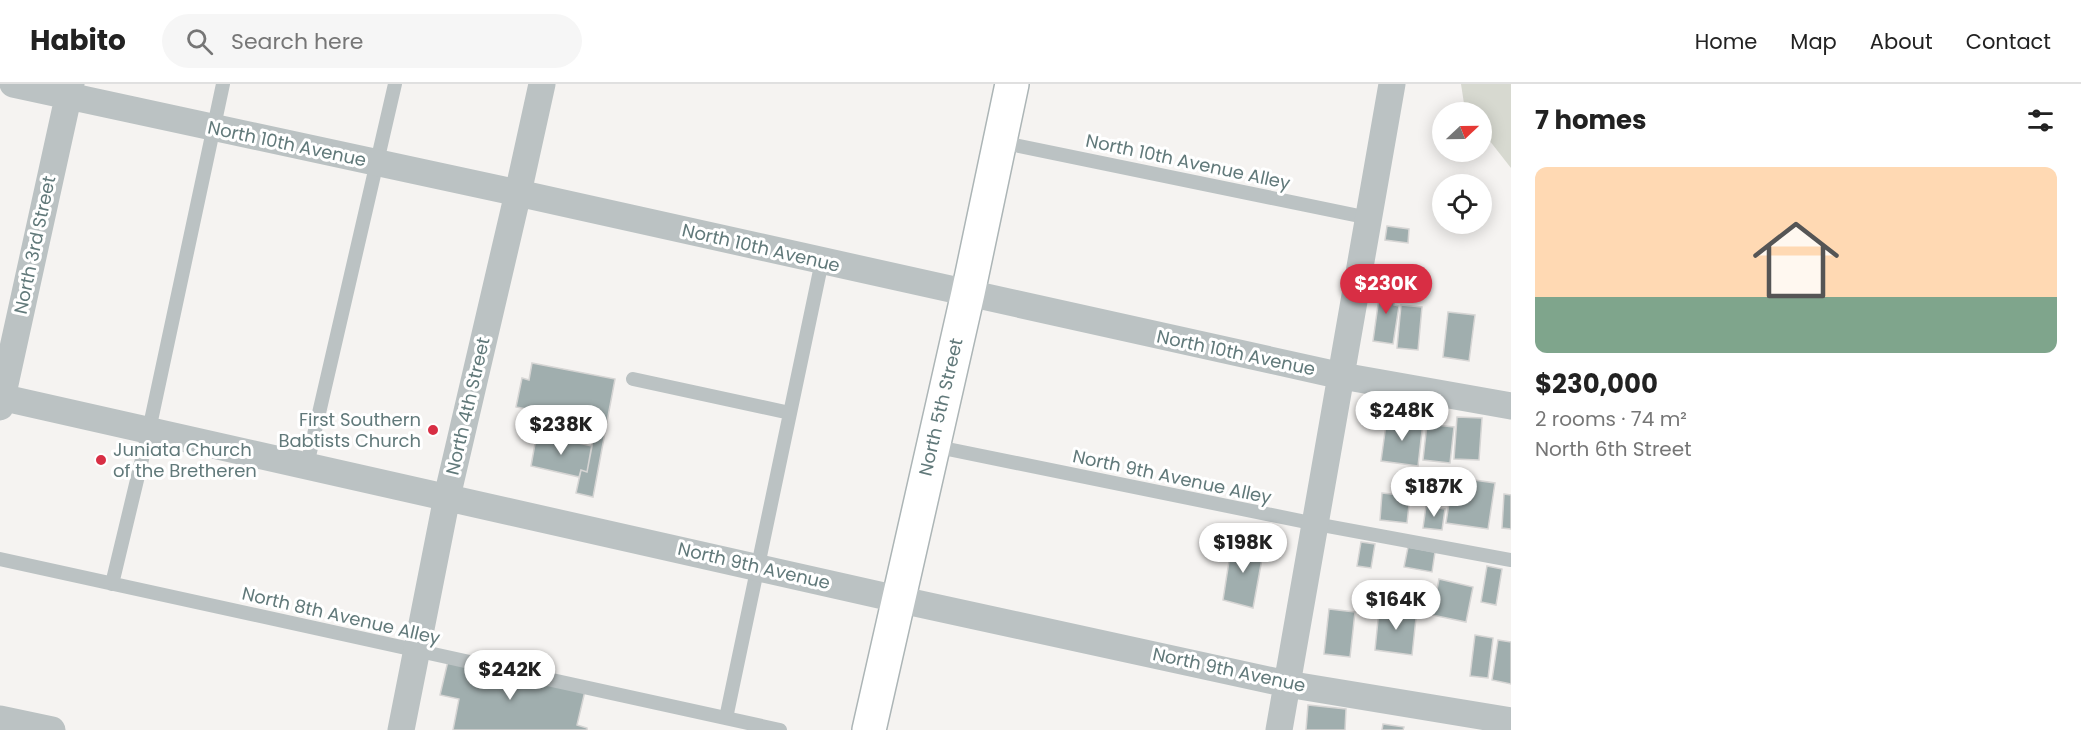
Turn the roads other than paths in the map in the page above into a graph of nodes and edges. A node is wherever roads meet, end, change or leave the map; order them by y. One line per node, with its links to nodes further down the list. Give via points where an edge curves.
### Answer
1 (13, 84): 7 (street, North 10th Avenue)
2 (223, 84): 8 (lane)
3 (394, 84): 10 (lane)
4 (542, 84): 11 (street, North 4th Street)
5 (1012, 84): 9 (street, North 5th Street)
6 (1392, 84): 12 (street)
7 (70, 90): 8 (street, North 10th Avenue); 17 (street, North 3rd Street)
8 (213, 128): 10 (street, North 10th Avenue); 20 (lane)
9 (1000, 142): 12 (lane, North 10th Avenue Alley); 14 (street, North 5th Street)
10 (377, 163): 11 (street, North 10th Avenue); 22 (lane)
11 (518, 194): 13 (street, North 10th Avenue); 23 (street, North 4th Street)
12 (1369, 218): 15 (street)
13 (822, 261): 14 (street, North 10th Avenue); 19 (lane)
14 (968, 293): 15 (street, North 10th Avenue); 21 (street, North 5th Street)
15 (1342, 376): 18 (street, North 10th Avenue); 24 (street)
16 (633, 379): 19 (lane)
17 (1, 401): 20 (street, North 9th Avenue)
18 (1511, 406)
19 (790, 413): 27 (lane)
20 (149, 430): 22 (street, North 9th Avenue); 28 (lane)
21 (933, 446): 24 (lane, North 9th Avenue Alley); 29 (street, North 5th Street)
22 (307, 465): 23 (street, North 9th Avenue)
23 (447, 497): 27 (street, North 9th Avenue); 30 (street, North 4th Street)
24 (1316, 524): 26 (lane, North 9th Avenue Alley); 31 (street)
25 (0, 559): 28 (lane, North 8th Avenue Alley)
26 (1511, 560)
27 (758, 567): 29 (street, North 9th Avenue); 32 (lane)
28 (112, 584): 30 (lane, North 8th Avenue Alley)
29 (897, 599): 31 (street, North 9th Avenue); 38 (street, North 5th Street)
30 (417, 652): 32 (lane, North 8th Avenue Alley); 36 (street, North 4th Street)
31 (1287, 684): 34 (street, North 9th Avenue); 39 (street)
32 (726, 718): 37 (lane, North 8th Avenue Alley)
33 (0, 719): 35 (street)
34 (1511, 721)
35 (52, 730)
36 (401, 730)
37 (780, 730)
38 (870, 730)
39 (1279, 730)

